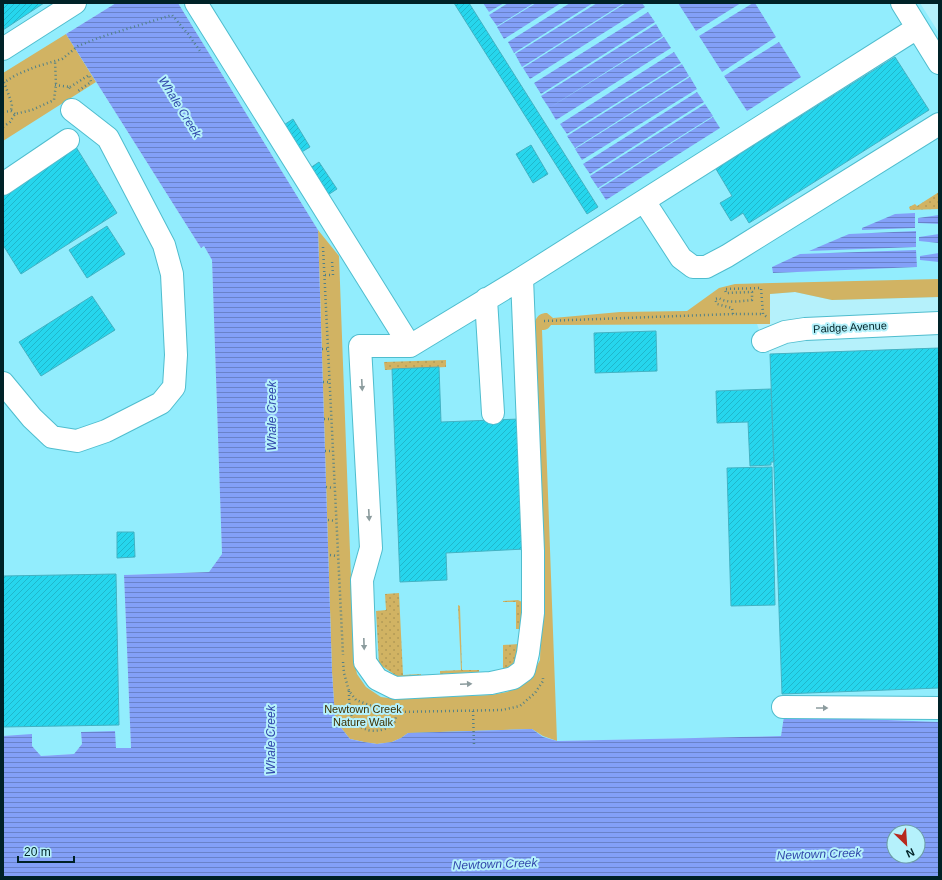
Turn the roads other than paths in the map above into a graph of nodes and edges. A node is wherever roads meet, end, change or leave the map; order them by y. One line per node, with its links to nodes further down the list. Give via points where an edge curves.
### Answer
1 (75, 3): 5 (street)
2 (196, 3): 16 (street)
3 (902, 3): 4 (street)
4 (917, 28): 6 (street); 11 (street)
5 (3, 49)
6 (939, 63)
7 (72, 99): 17 (street, via 108,138 164,245 172,274 176,355 174,387 161,403 106,431 77,441 52,437 32,418)
8 (939, 124): 11 (street, via 728,256 706,267 693,267 681,258)
9 (68, 140): 10 (street)
10 (3, 184)
11 (644, 201): 12 (street)
12 (522, 278): 13 (street); 16 (street, one-way to 12, via 360,346 371,548 362,580 365,662 377,679 395,688 491,683 514,678 524,670 533,613 533,551)
13 (486, 299): 16 (street); 18 (street)
14 (939, 323): 15 (street, Paidge Avenue, via 805,329 786,332)
15 (763, 341)
16 (410, 346)
17 (3, 383)
18 (493, 413)
19 (783, 707): 20 (street, one-way to 20)
20 (939, 708)

